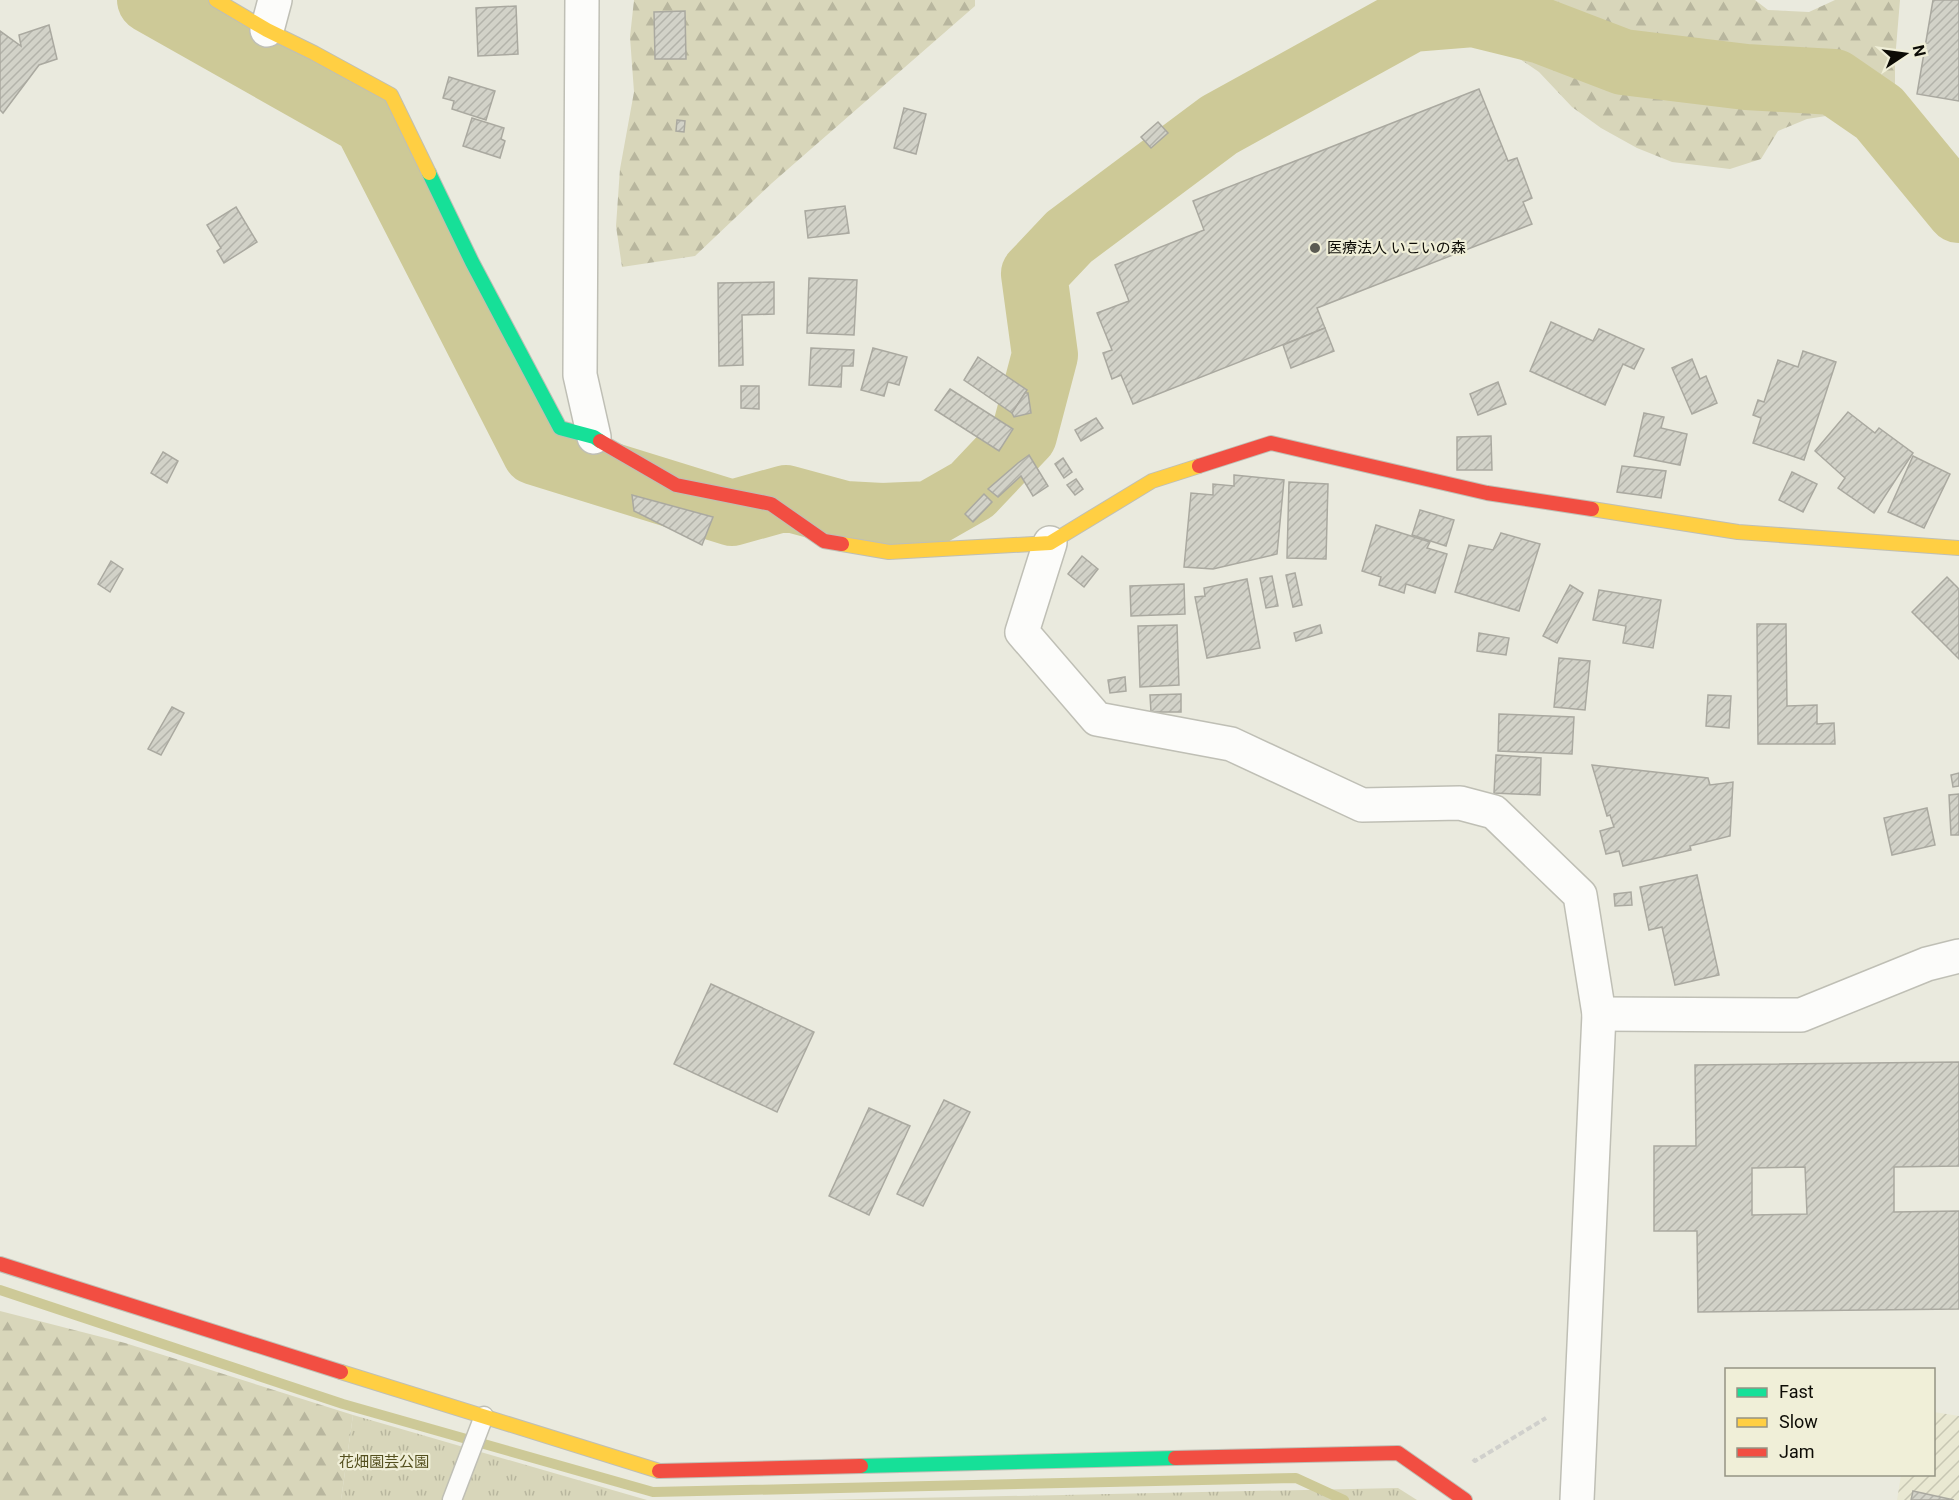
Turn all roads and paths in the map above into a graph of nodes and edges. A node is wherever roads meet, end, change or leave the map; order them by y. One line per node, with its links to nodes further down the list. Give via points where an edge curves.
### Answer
1 (216, 0): 3 (street)
2 (582, 0): 4 (street, via 580,375)
3 (271, 15): 4 (street, via 314,53 391,95 472,262 560,428)
4 (594, 437): 5 (street, via 676,485 771,504 824,541 889,552)
5 (1050, 543): 6 (street, via 1152,482 1271,443 1476,491 1738,532); 8 (street, via 1022,633 1097,719 1231,744 1362,805 1460,803 1494,812 1580,895)
6 (1959, 548)
7 (1959, 956): 8 (street, via 1927,964 1800,1015)
8 (1599, 1014): 15 (street)
9 (0, 1264): 11 (street)
10 (1552, 1415): 12 (path, via 1475,1461)
11 (483, 1417): 13 (lane); 14 (street, via 656,1471 1398,1453)
12 (1466, 1456)
13 (452, 1500)
14 (1465, 1500)
15 (1577, 1500)

